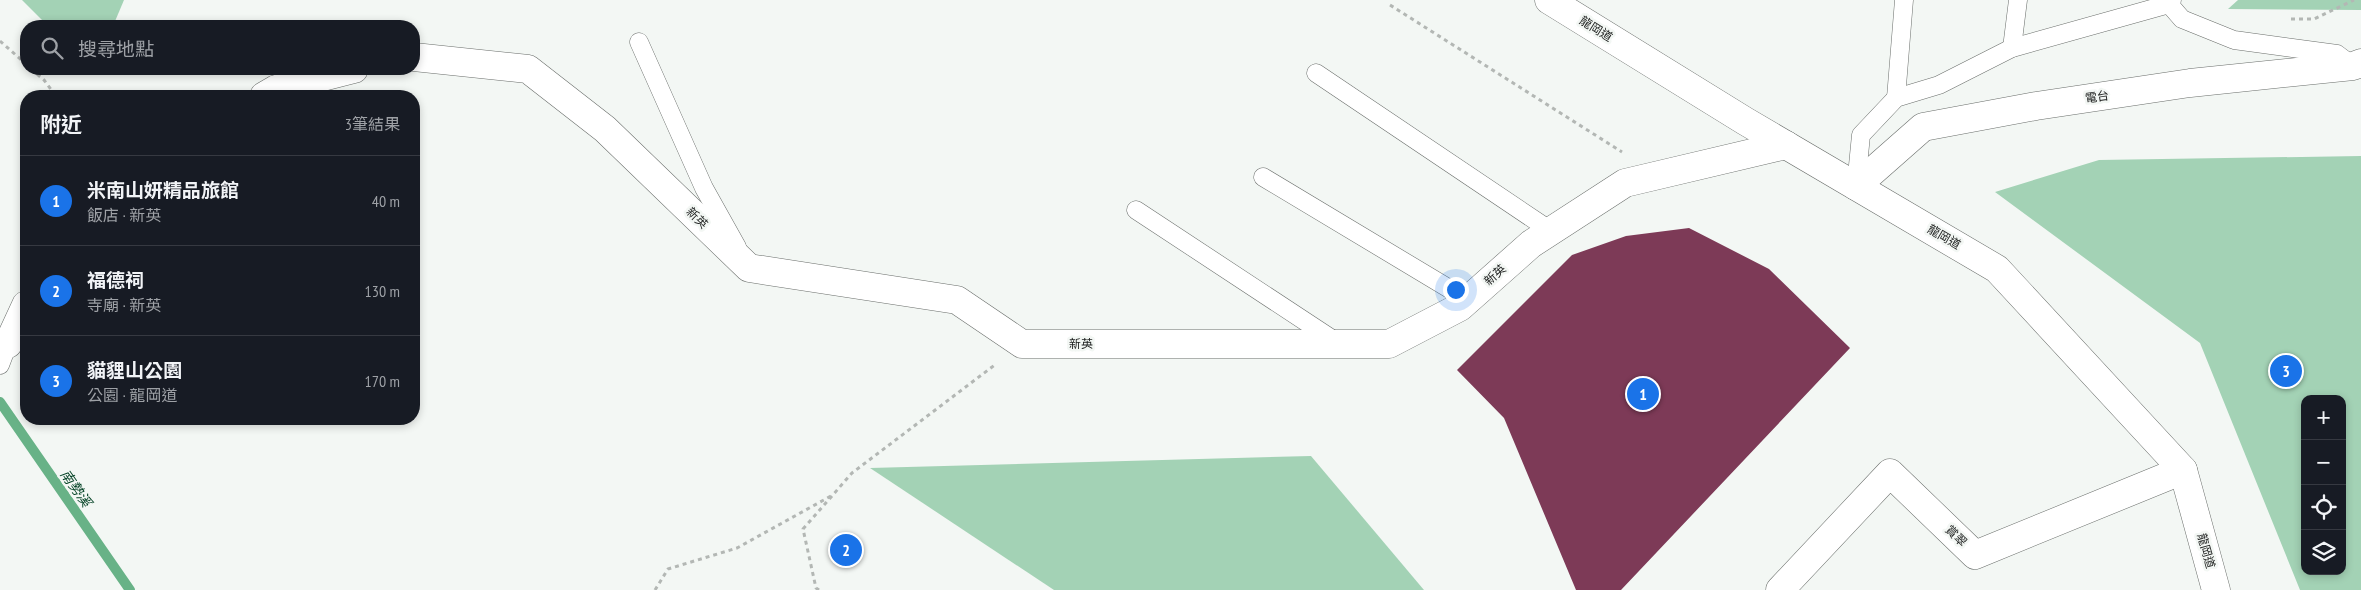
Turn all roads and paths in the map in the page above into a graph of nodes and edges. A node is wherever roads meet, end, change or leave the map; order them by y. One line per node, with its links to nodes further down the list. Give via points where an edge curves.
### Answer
1 (1549, 0): 20 (street, 龍岡道)
2 (1904, 0): 19 (lane)
3 (2018, 0): 10 (lane)
4 (2354, 0): 7 (path, via 2314,18)
5 (2171, 2): 10 (lane); 13 (lane, via 2182,19 2234,40 2337,54)
6 (1390, 5): 22 (path, via 1627,154)
7 (2287, 20)
8 (0, 41): 12 (path)
9 (639, 42): 26 (lane, via 704,188)
10 (2012, 48): 19 (lane, via 1939,85)
11 (420, 58): 26 (street, 新英, via 528,69 605,129)
12 (20, 59)
13 (2357, 65): 23 (street, 電台, via 2190,83 1923,127)
14 (1316, 73): 25 (lane)
15 (38, 75): 17 (path)
16 (331, 75): 18 (street)
17 (52, 90)
18 (274, 90)
19 (1896, 98): 23 (lane, via 1861,134)
20 (1786, 145): 22 (street, 新英); 23 (street, 龍岡道)
21 (1263, 177): 27 (lane)
22 (1638, 180): 25 (street, 新英, via 1625,182)
23 (1856, 186): 32 (street, 龍岡道, via 1997,269)
24 (1136, 210): 30 (lane)
25 (1551, 231): 27 (street, 新英, via 1530,244)
26 (749, 268): 29 (street, via 958,300)
27 (1468, 300): 30 (street, 新英, via 1389,344)
28 (20, 319): 31 (street)
29 (1022, 344): 30 (street, 新英); 33 (path, via 852,473)
30 (1338, 344)
31 (4, 355)
32 (2183, 470): 36 (street, 賞翠, via 1975,555 1890,473); 37 (street, 龍岡道)
33 (833, 494): 34 (path, via 737,548 668,569); 35 (path, via 803,529)
34 (655, 590)
35 (819, 590)
36 (1780, 590)
37 (2216, 590)

